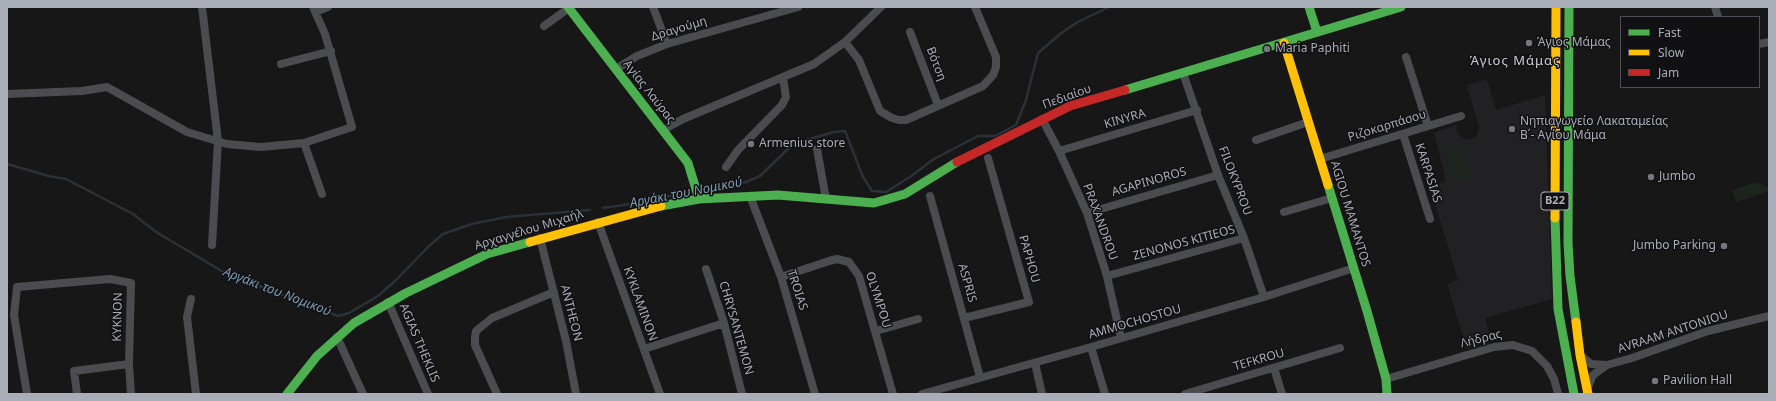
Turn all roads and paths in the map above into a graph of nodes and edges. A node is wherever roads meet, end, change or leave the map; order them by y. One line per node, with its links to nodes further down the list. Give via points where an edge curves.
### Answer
1 (202, 7): 35 (street)
2 (328, 7): 12 (street)
3 (653, 7): 18 (street)
4 (798, 7): 18 (street, Δραγούμη)
5 (881, 7): 16 (street)
6 (975, 7): 26 (street, via 996,57 993,75 983,86)
7 (1309, 7): 15 (street)
8 (1401, 7): 15 (street, Πεδιαίου)
9 (1556, 7): 102 (street, B22, via 1558,309)
10 (1569, 7): 74 (street, B22, via 1568,243 1572,304)
11 (569, 8): 13 (street); 22 (street, Αγίας Λαύρας)
12 (314, 9): 19 (street)
13 (544, 26)
14 (910, 32): 26 (street, Βότση)
15 (1317, 32): 17 (street, Πεδιαίου)
16 (845, 42): 24 (street, via 814,64); 26 (street, via 859,60 878,107 884,115 906,120)
17 (1284, 43): 23 (street, Πεδιαίου); 30 (street, AGIOU MAMANTOS)
18 (666, 44): 22 (street, Δραγούμη, via 636,56)
19 (330, 51): 21 (street); 36 (street, via 352,127)
20 (1406, 57): 31 (street)
21 (281, 64)
22 (616, 69): 32 (street, Αγίας Λαύρας)
23 (1183, 73): 27 (street, FILOKYPROU); 29 (street, Πεδιαίου, via 1070,106)
24 (783, 78): 32 (street, via 683,119); 41 (street, via 785,100 738,150)
25 (7, 94): 35 (street, via 82,91 107,87 188,132)
26 (938, 105)
27 (1197, 110): 38 (street, KINYRA); 42 (street, FILOKYPROU)
28 (1461, 116): 31 (street, Ριζοκαρπάσου)
29 (1042, 119): 38 (street, PRAXANDROU); 48 (street, Πεδιαίου, via 960,160 905,194 874,203)
30 (1308, 122): 34 (street); 40 (street, AGIOU MAMANTOS)
31 (1428, 126): 33 (street, Ριζοκαρπάσου)
32 (664, 130): 46 (street, Αγίας Λαύρας, via 688,163)
33 (1403, 134): 40 (street, Ριζοκαρπάσου); 51 (street, KARPASIAS)
34 (1256, 140)
35 (218, 141): 36 (street, via 261,147); 55 (street)
36 (304, 143): 43 (street)
37 (817, 149): 48 (street)
38 (1059, 151): 50 (street, PRAXANDROU)
39 (988, 158): 65 (street, PAPHOU, via 1029,302)
40 (1320, 159): 47 (street, AGIOU MAMANTOS)
41 (726, 167)
42 (1218, 175): 50 (street, AGAPINOROS); 54 (street, FILOKYPROU)
43 (322, 194)
44 (750, 196): 46 (street, Αρχαγγέλου Μιχαήλ); 48 (street, Πεδιαίου, via 778,195); 59 (street, TROIAS)
45 (930, 196): 65 (street, ASPRIS)
46 (699, 197): 52 (street, Αρχαγγέλου Μιχαήλ)
47 (1332, 198): 49 (street); 56 (street, AGIOU MAMANTOS)
48 (826, 199)
49 (1284, 212)
50 (1086, 213): 58 (street, PRAXANDROU)
51 (1430, 219)
52 (598, 222): 53 (street, Αρχαγγέλου Μιχαήλ); 73 (street, KYKLAMINON)
53 (540, 238): 60 (street, ANTHEON); 63 (street, Αρχαγγέλου Μιχαήλ, via 481,257)
54 (1244, 238): 58 (street, ZENONOS KITIEOS); 61 (street, FILOKYPROU)
55 (212, 245)
56 (1354, 268): 61 (street, AMMOCHOSTOU); 80 (street, AGIOU MAMANTOS)
57 (706, 269): 67 (street, CHRYSANTEMON)
58 (1107, 276): 70 (street, PRAXANDROU)
59 (781, 277): 68 (street, OLYMPOU, via 829,261 849,262 859,276); 93 (street, TROIAS)
60 (554, 292): 89 (street, via 492,318 476,331 476,345); 90 (street, ANTHEON)
61 (1264, 297): 70 (street, AMMOCHOSTOU)
62 (191, 299): 85 (street, via 187,317)
63 (388, 302): 69 (street, Αρχαγγέλου Μιχαήλ); 88 (street, AGIAS THEKLIS)
64 (1769, 316): 77 (street, AVRAAM ANTONIOU, via 1708,331)
65 (964, 318): 79 (street, ASPRIS)
66 (918, 319): 68 (street)
67 (724, 323): 73 (street); 92 (street, CHRYSANTEMON)
68 (876, 331): 94 (street, OLYMPOU)
69 (337, 337): 86 (street, Αρχαγγέλου Μιχαήλ, via 317,356); 87 (street)
70 (1121, 338): 71 (street, AMMOCHOSTOU)
71 (1091, 347): 75 (street, AMMOCHOSTOU); 97 (street)
72 (1340, 348): 78 (street, TEFKROU)
73 (644, 349): 91 (street, KYKLAMINON)
74 (1580, 354): 77 (street, via 1591,364); 81 (street, B22)
75 (1035, 363): 79 (street, AMMOCHOSTOU); 96 (street)
76 (129, 364): 82 (street, KYKNON, via 131,284 110,279 17,287 14,315); 83 (street, via 74,371); 84 (street, KYKNON)
77 (1607, 365): 81 (street, via 1593,375)
78 (1274, 368): 98 (street, TEFKROU); 99 (street)
79 (980, 377): 95 (street, AMMOCHOSTOU)
80 (1386, 379): 100 (street, AGIOU MAMANTOS); 101 (street, Λήδρας, via 1494,346 1513,345 1532,352 1547,366 1554,378)
81 (1588, 392)
82 (27, 394)
83 (77, 394)
84 (131, 394)
85 (196, 394)
86 (287, 394)
87 (363, 394)
88 (428, 394)
89 (497, 394)
90 (576, 394)
91 (660, 394)
92 (742, 394)
93 (815, 394)
94 (893, 394)
95 (922, 394)
96 (1042, 394)
97 (1105, 394)
98 (1185, 394)
99 (1282, 394)
100 (1387, 394)
101 (1558, 394)
102 (1574, 394)

